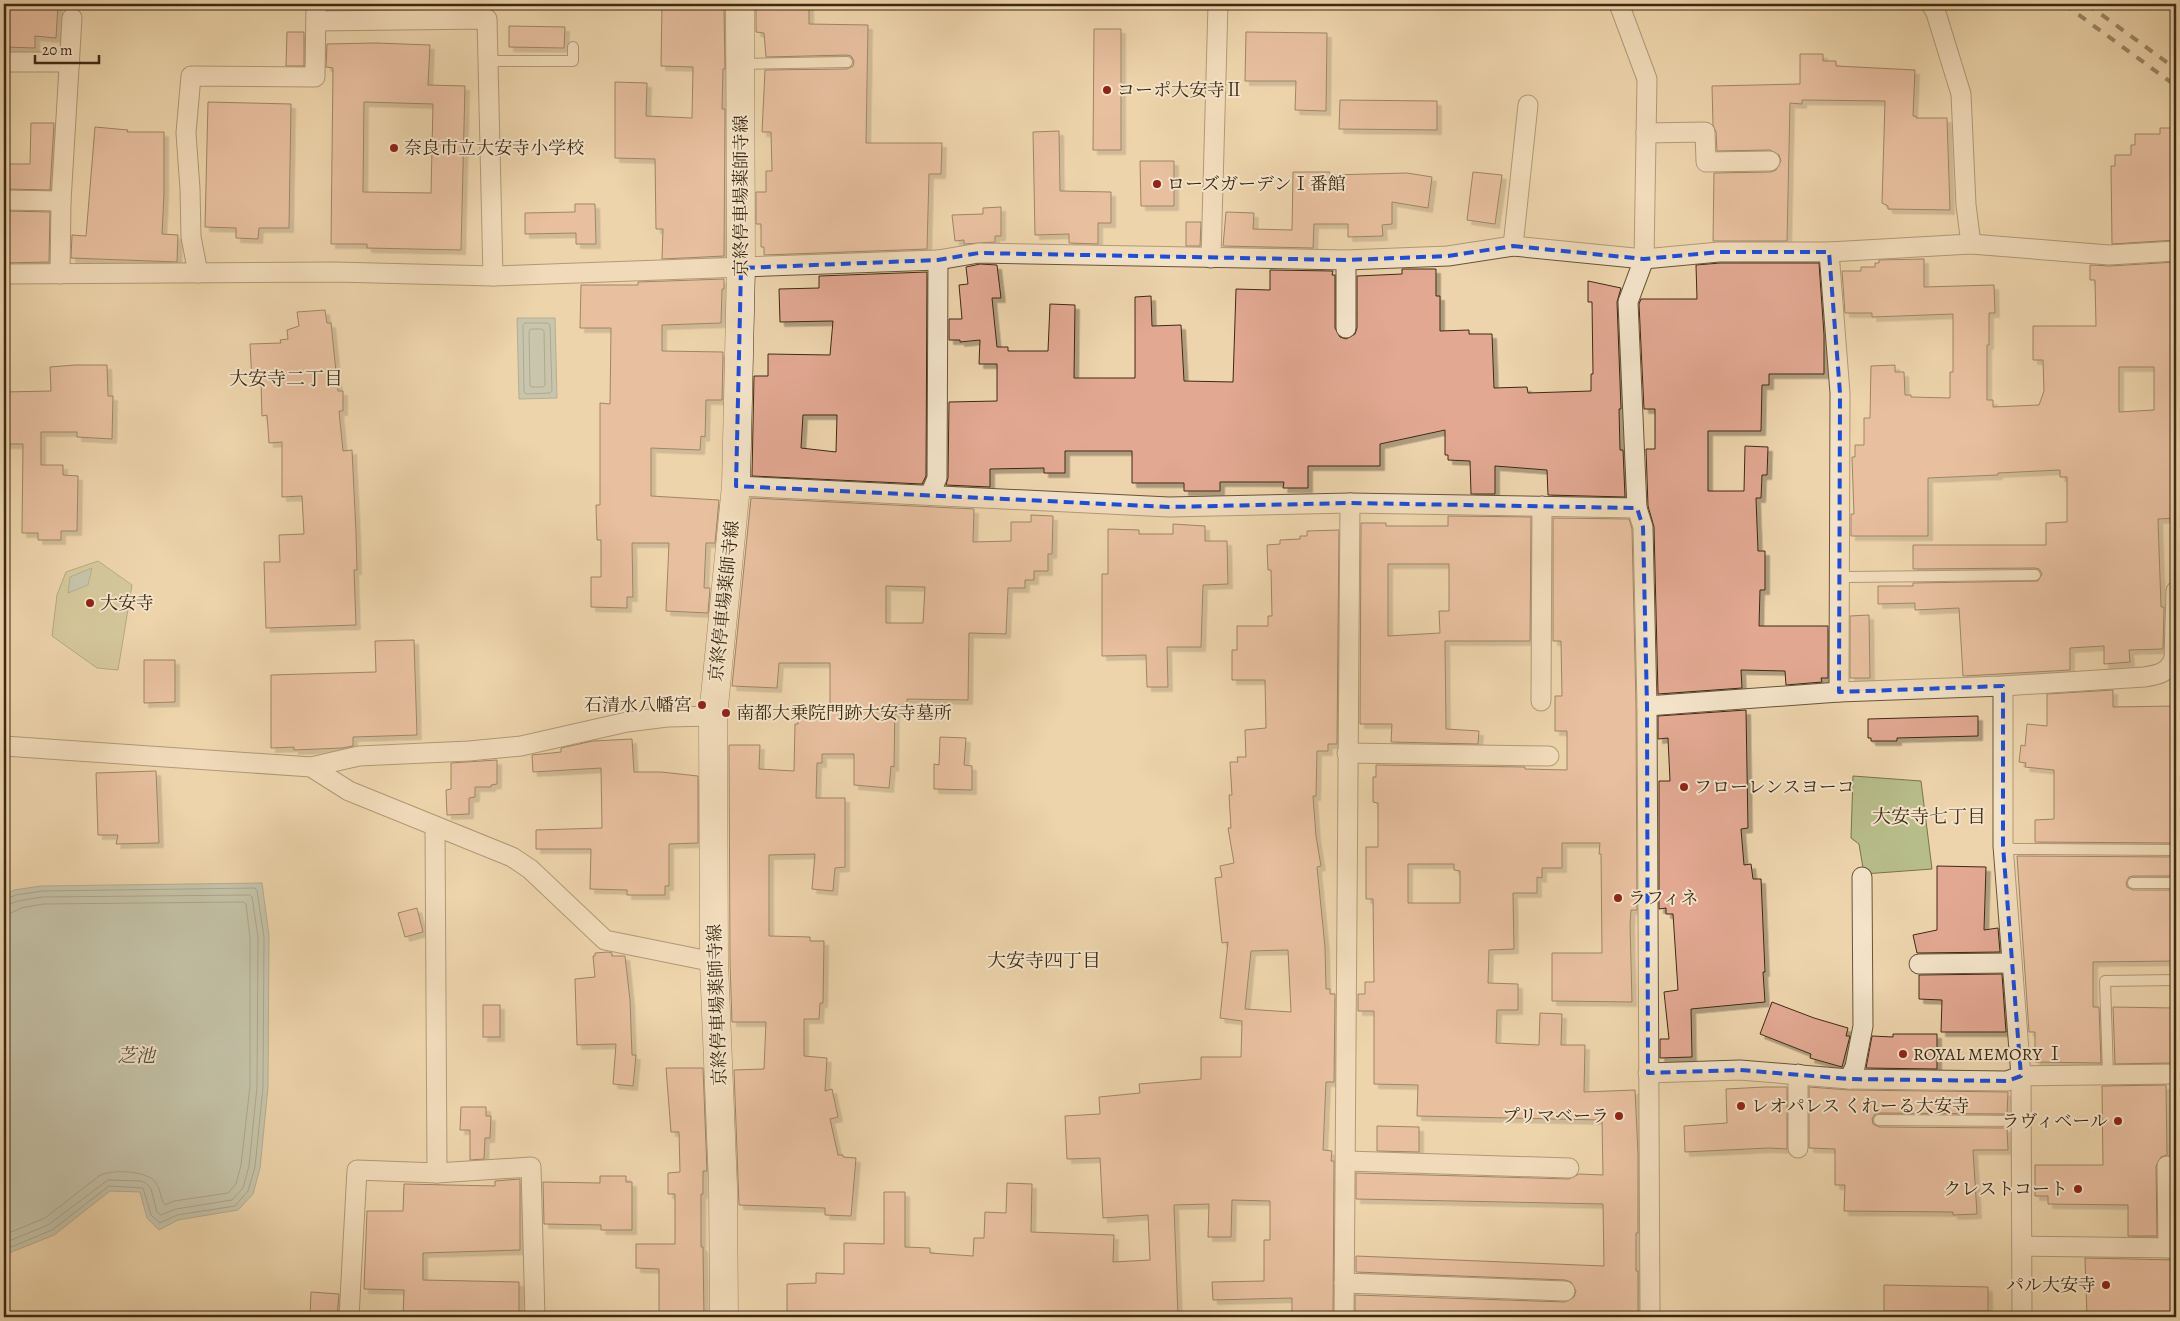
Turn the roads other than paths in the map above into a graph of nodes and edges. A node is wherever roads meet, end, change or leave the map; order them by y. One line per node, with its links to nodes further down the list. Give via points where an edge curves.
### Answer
1 (740, 4): 13 (main road, 京終停車場薬師寺線)
2 (1218, 4): 23 (street)
3 (1619, 4): 15 (street, via 1647,78)
4 (1931, 4): 19 (street, via 1961,94)
5 (316, 12): 6 (street); 28 (street, via 315,77 191,76 186,133 191,237)
6 (449, 12): 9 (street, via 487,19)
7 (72, 18): 11 (street)
8 (573, 47): 9 (lane, via 573,60)
9 (488, 60): 31 (street)
10 (4, 62): 11 (street)
11 (70, 62): 18 (street, via 62,98)
12 (847, 62): 13 (lane)
13 (740, 64): 27 (main road, 京終停車場薬師寺線)
14 (1528, 105): 20 (street)
15 (1646, 133): 16 (street, via 1705,132 1706,162); 24 (street)
16 (1770, 161)
17 (4, 200): 18 (street)
18 (61, 201): 30 (street)
19 (1971, 244): 21 (street, via 2109,255); 22 (street)
20 (1513, 246): 24 (street); 26 (street, via 1448,256)
21 (2176, 251)
22 (1829, 252): 24 (street, via 1719,252); 38 (street, via 1840,394)
23 (1211, 258): 25 (street, via 979,253); 26 (street)
24 (1644, 259): 37 (street, via 1628,302)
25 (938, 260): 27 (street); 34 (street, via 936,478)
26 (1346, 260): 32 (street)
27 (741, 268): 31 (street); 33 (main road, 京終停車場薬師寺線)
28 (198, 273): 30 (street); 31 (street)
29 (4, 274): 30 (street)
30 (60, 274)
31 (493, 276)
32 (1346, 328)
33 (736, 486): 34 (street); 46 (main road, 京終停車場薬師寺線)
34 (930, 495): 35 (street, via 1169,507)
35 (1350, 504): 36 (street); 48 (street)
36 (1542, 506): 37 (street); 44 (street)
37 (1637, 508): 45 (street, via 1642,527)
38 (1838, 572): 39 (lane, via 1848,577); 43 (street)
39 (2035, 575)
40 (2176, 591): 41 (street)
41 (2175, 659): 42 (street, via 2161,674 2144,678)
42 (2003, 686): 43 (street); 52 (street)
43 (1839, 692): 45 (street)
44 (1541, 701)
45 (1647, 706): 61 (street)
46 (713, 716): 50 (street, via 627,722 521,746 469,752 359,756); 57 (main road, 京終停車場薬師寺線)
47 (4, 746): 50 (street)
48 (1347, 753): 49 (street); 70 (street)
49 (1549, 756)
50 (312, 767): 51 (street, via 349,791)
51 (435, 827): 57 (street, via 512,857 605,940); 73 (street)
52 (2003, 846): 53 (lane, via 2014,849); 58 (street)
53 (2176, 850)
54 (1862, 877): 66 (street, via 1863,1026 1855,1067)
55 (2133, 883): 56 (lane)
56 (2176, 883)
57 (714, 962): 80 (main road, 京終停車場薬師寺線, via 723,1186)
58 (2012, 963): 59 (street); 65 (street)
59 (1919, 964)
60 (2176, 980): 63 (lane, via 2105,981)
61 (1648, 1073): 62 (street, via 1740,1070); 82 (street)
62 (1798, 1074): 66 (street); 69 (street)
63 (2108, 1074): 64 (street); 65 (street)
64 (2176, 1074)
65 (2021, 1076): 66 (street, via 2007,1081); 68 (street)
66 (1849, 1079)
67 (1879, 1120): 68 (lane)
68 (2022, 1121): 74 (street)
69 (1798, 1148)
70 (1347, 1161): 72 (street); 76 (street)
71 (2167, 1166): 75 (street)
72 (1569, 1168)
73 (437, 1173): 78 (street, via 357,1170); 79 (street, via 531,1167)
74 (2022, 1246): 75 (street); 83 (street)
75 (2172, 1248)
76 (1344, 1283): 77 (street); 81 (street)
77 (1565, 1292)
78 (348, 1317)
79 (535, 1317)
80 (724, 1317)
81 (1344, 1317)
82 (1650, 1317)
83 (2022, 1317)

